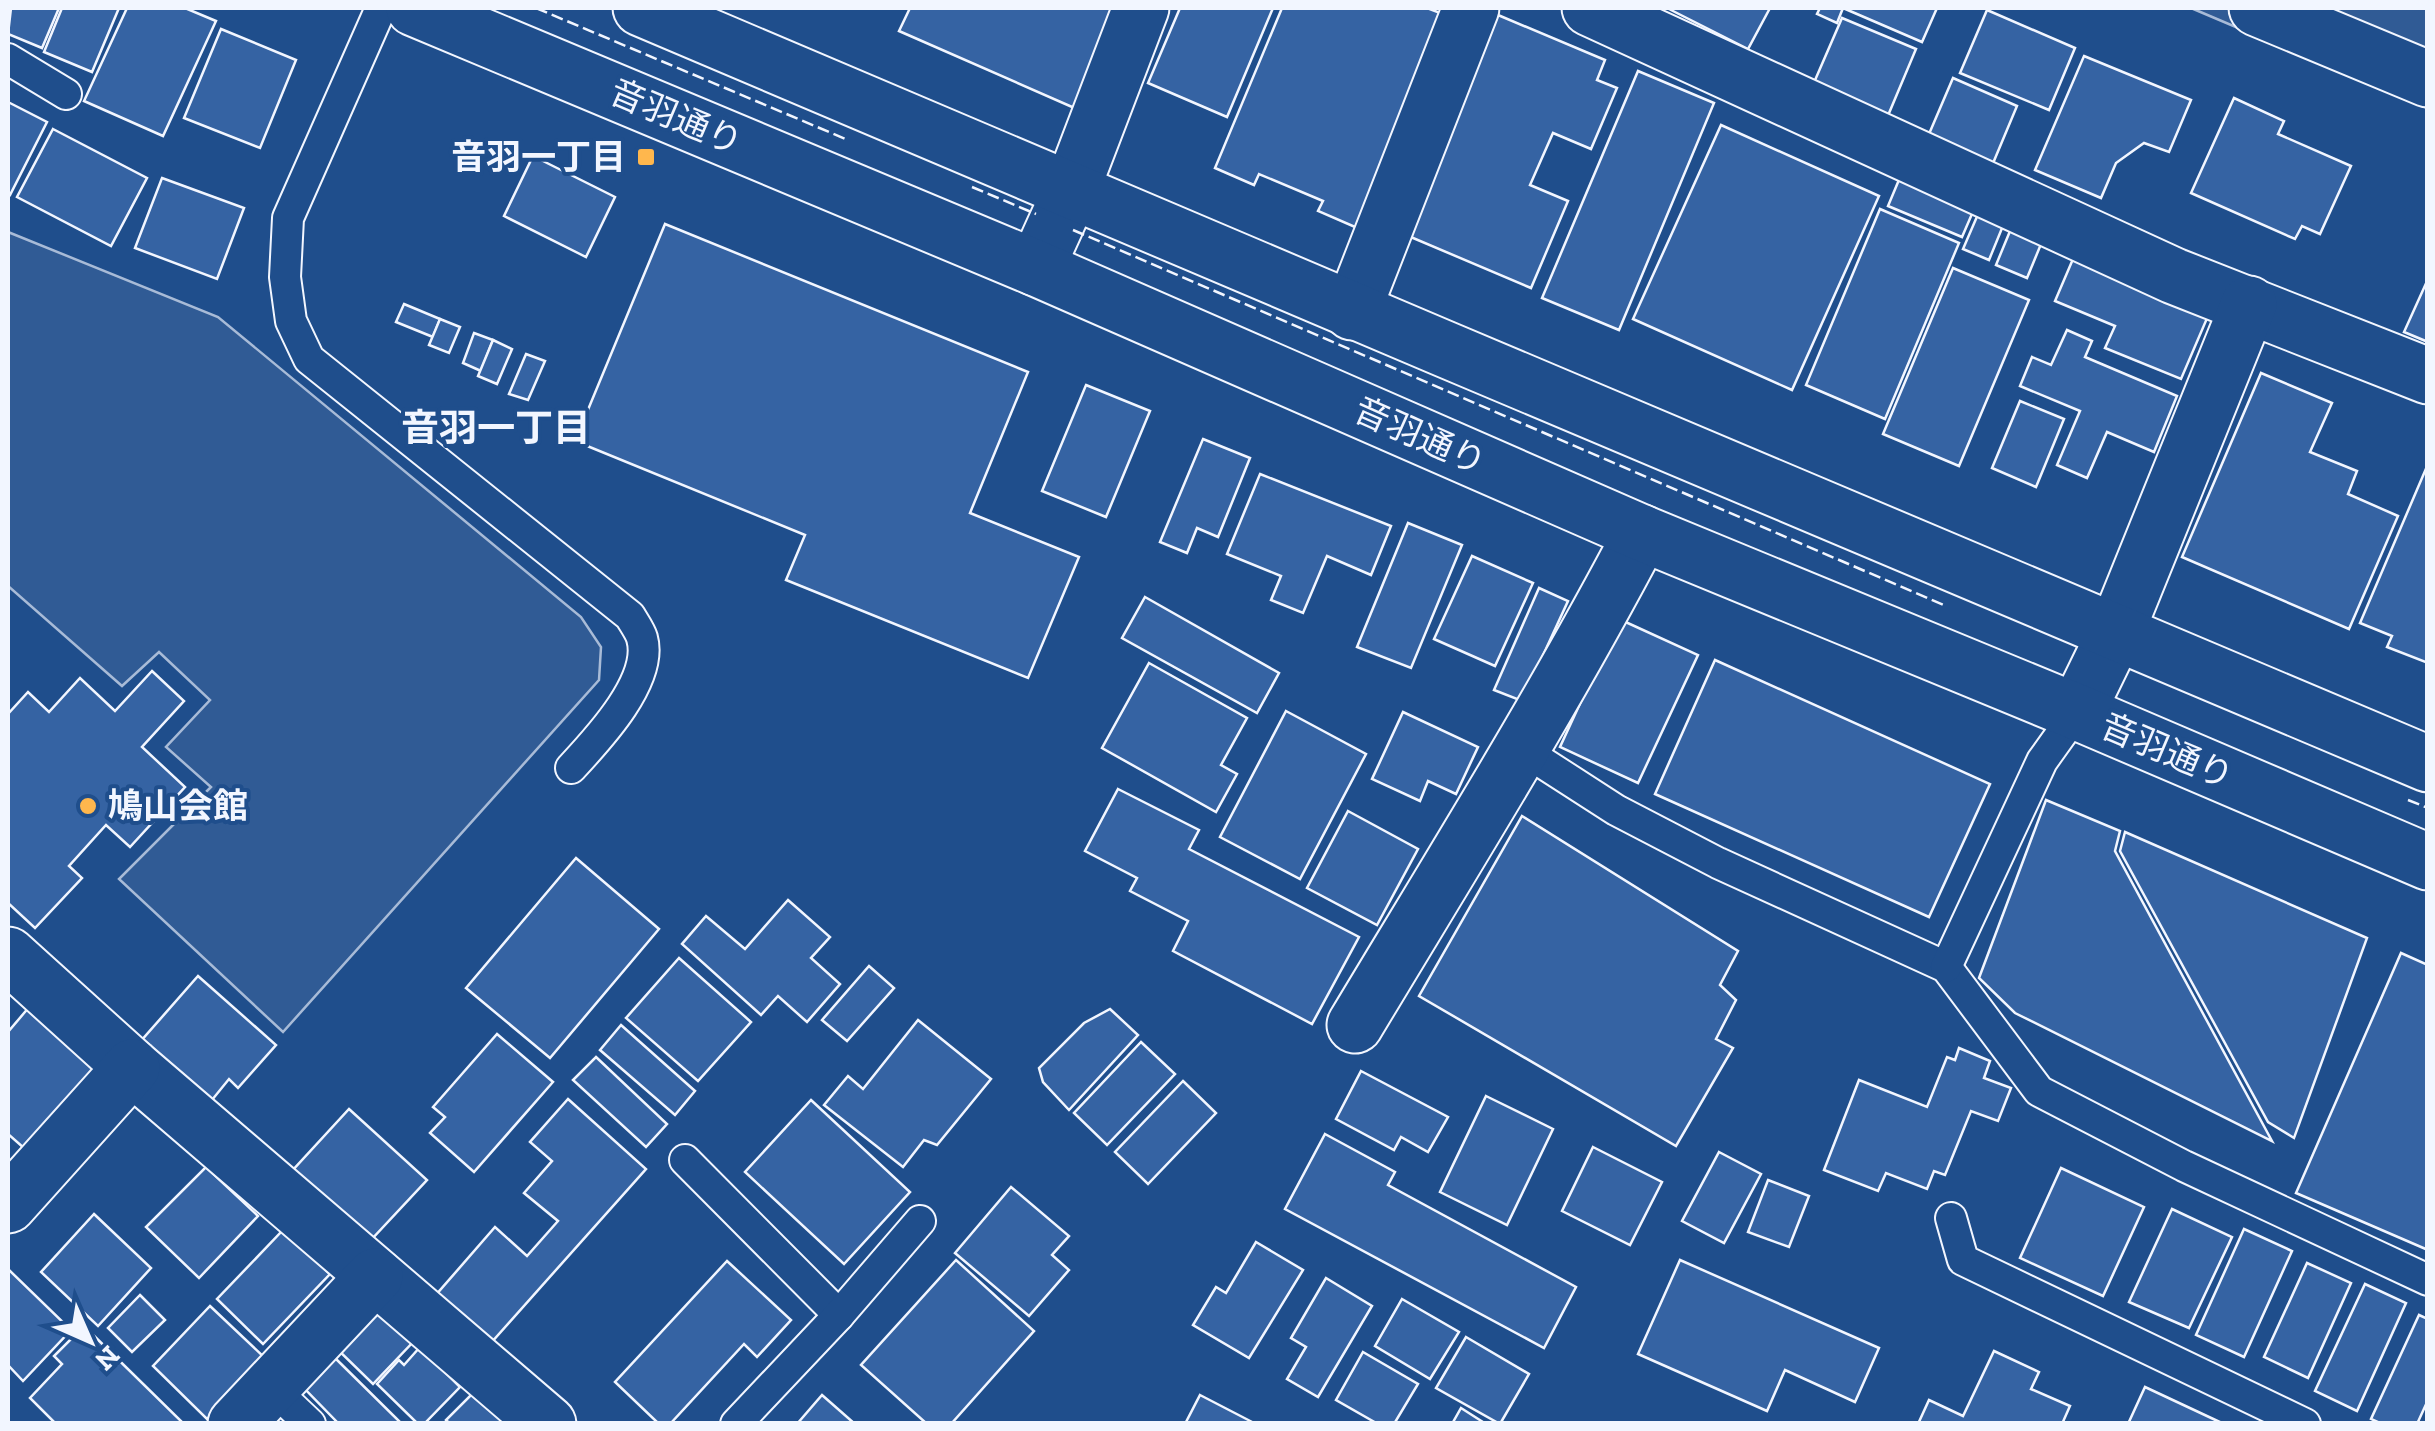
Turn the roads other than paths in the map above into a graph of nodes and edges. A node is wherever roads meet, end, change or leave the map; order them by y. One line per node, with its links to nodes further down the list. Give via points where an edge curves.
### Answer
1 (381, 8): 21 (lane, via 288,218 291,321 309,359 630,616 643,640 638,678 609,727)
2 (414, 8): 12 (main road, 音羽通り)
3 (642, 8): 11 (main road)
4 (1141, 8): 11 (main road)
5 (1470, 8): 14 (main road)
6 (1590, 8): 13 (main road, via 2174,276)
7 (2258, 8): 9 (main road)
8 (8, 59): 10 (lane)
9 (2428, 79)
10 (66, 94)
11 (1071, 191): 12 (main road); 14 (main road)
12 (1036, 268): 16 (main road, 音羽通り)
13 (2249, 304): 15 (main road); 17 (main road)
14 (1352, 312): 17 (main road)
15 (2428, 376)
16 (1642, 533): 18 (main road, 音羽通り); 19 (main road)
17 (2116, 632): 18 (main road); 20 (main road)
18 (2077, 712): 22 (main road, 音羽通り); 24 (lane, via 2042,761)
19 (1522, 750): 24 (lane, via 1718,864); 25 (main road)
20 (2428, 764)
21 (571, 768)
22 (2428, 862)
23 (8, 955): 26 (main road)
24 (1946, 967): 32 (lane, via 2038,1091)
25 (1355, 1025)
26 (132, 1068): 28 (main road); 31 (main road)
27 (685, 1160): 33 (lane)
28 (8, 1205)
29 (1951, 1218): 37 (lane, via 1963,1260)
30 (920, 1221): 33 (lane)
31 (375, 1276): 34 (main road); 35 (main road)
32 (2428, 1280)
33 (840, 1316): 36 (lane)
34 (273, 1412)
35 (548, 1424)
36 (736, 1424)
37 (2305, 1424)

